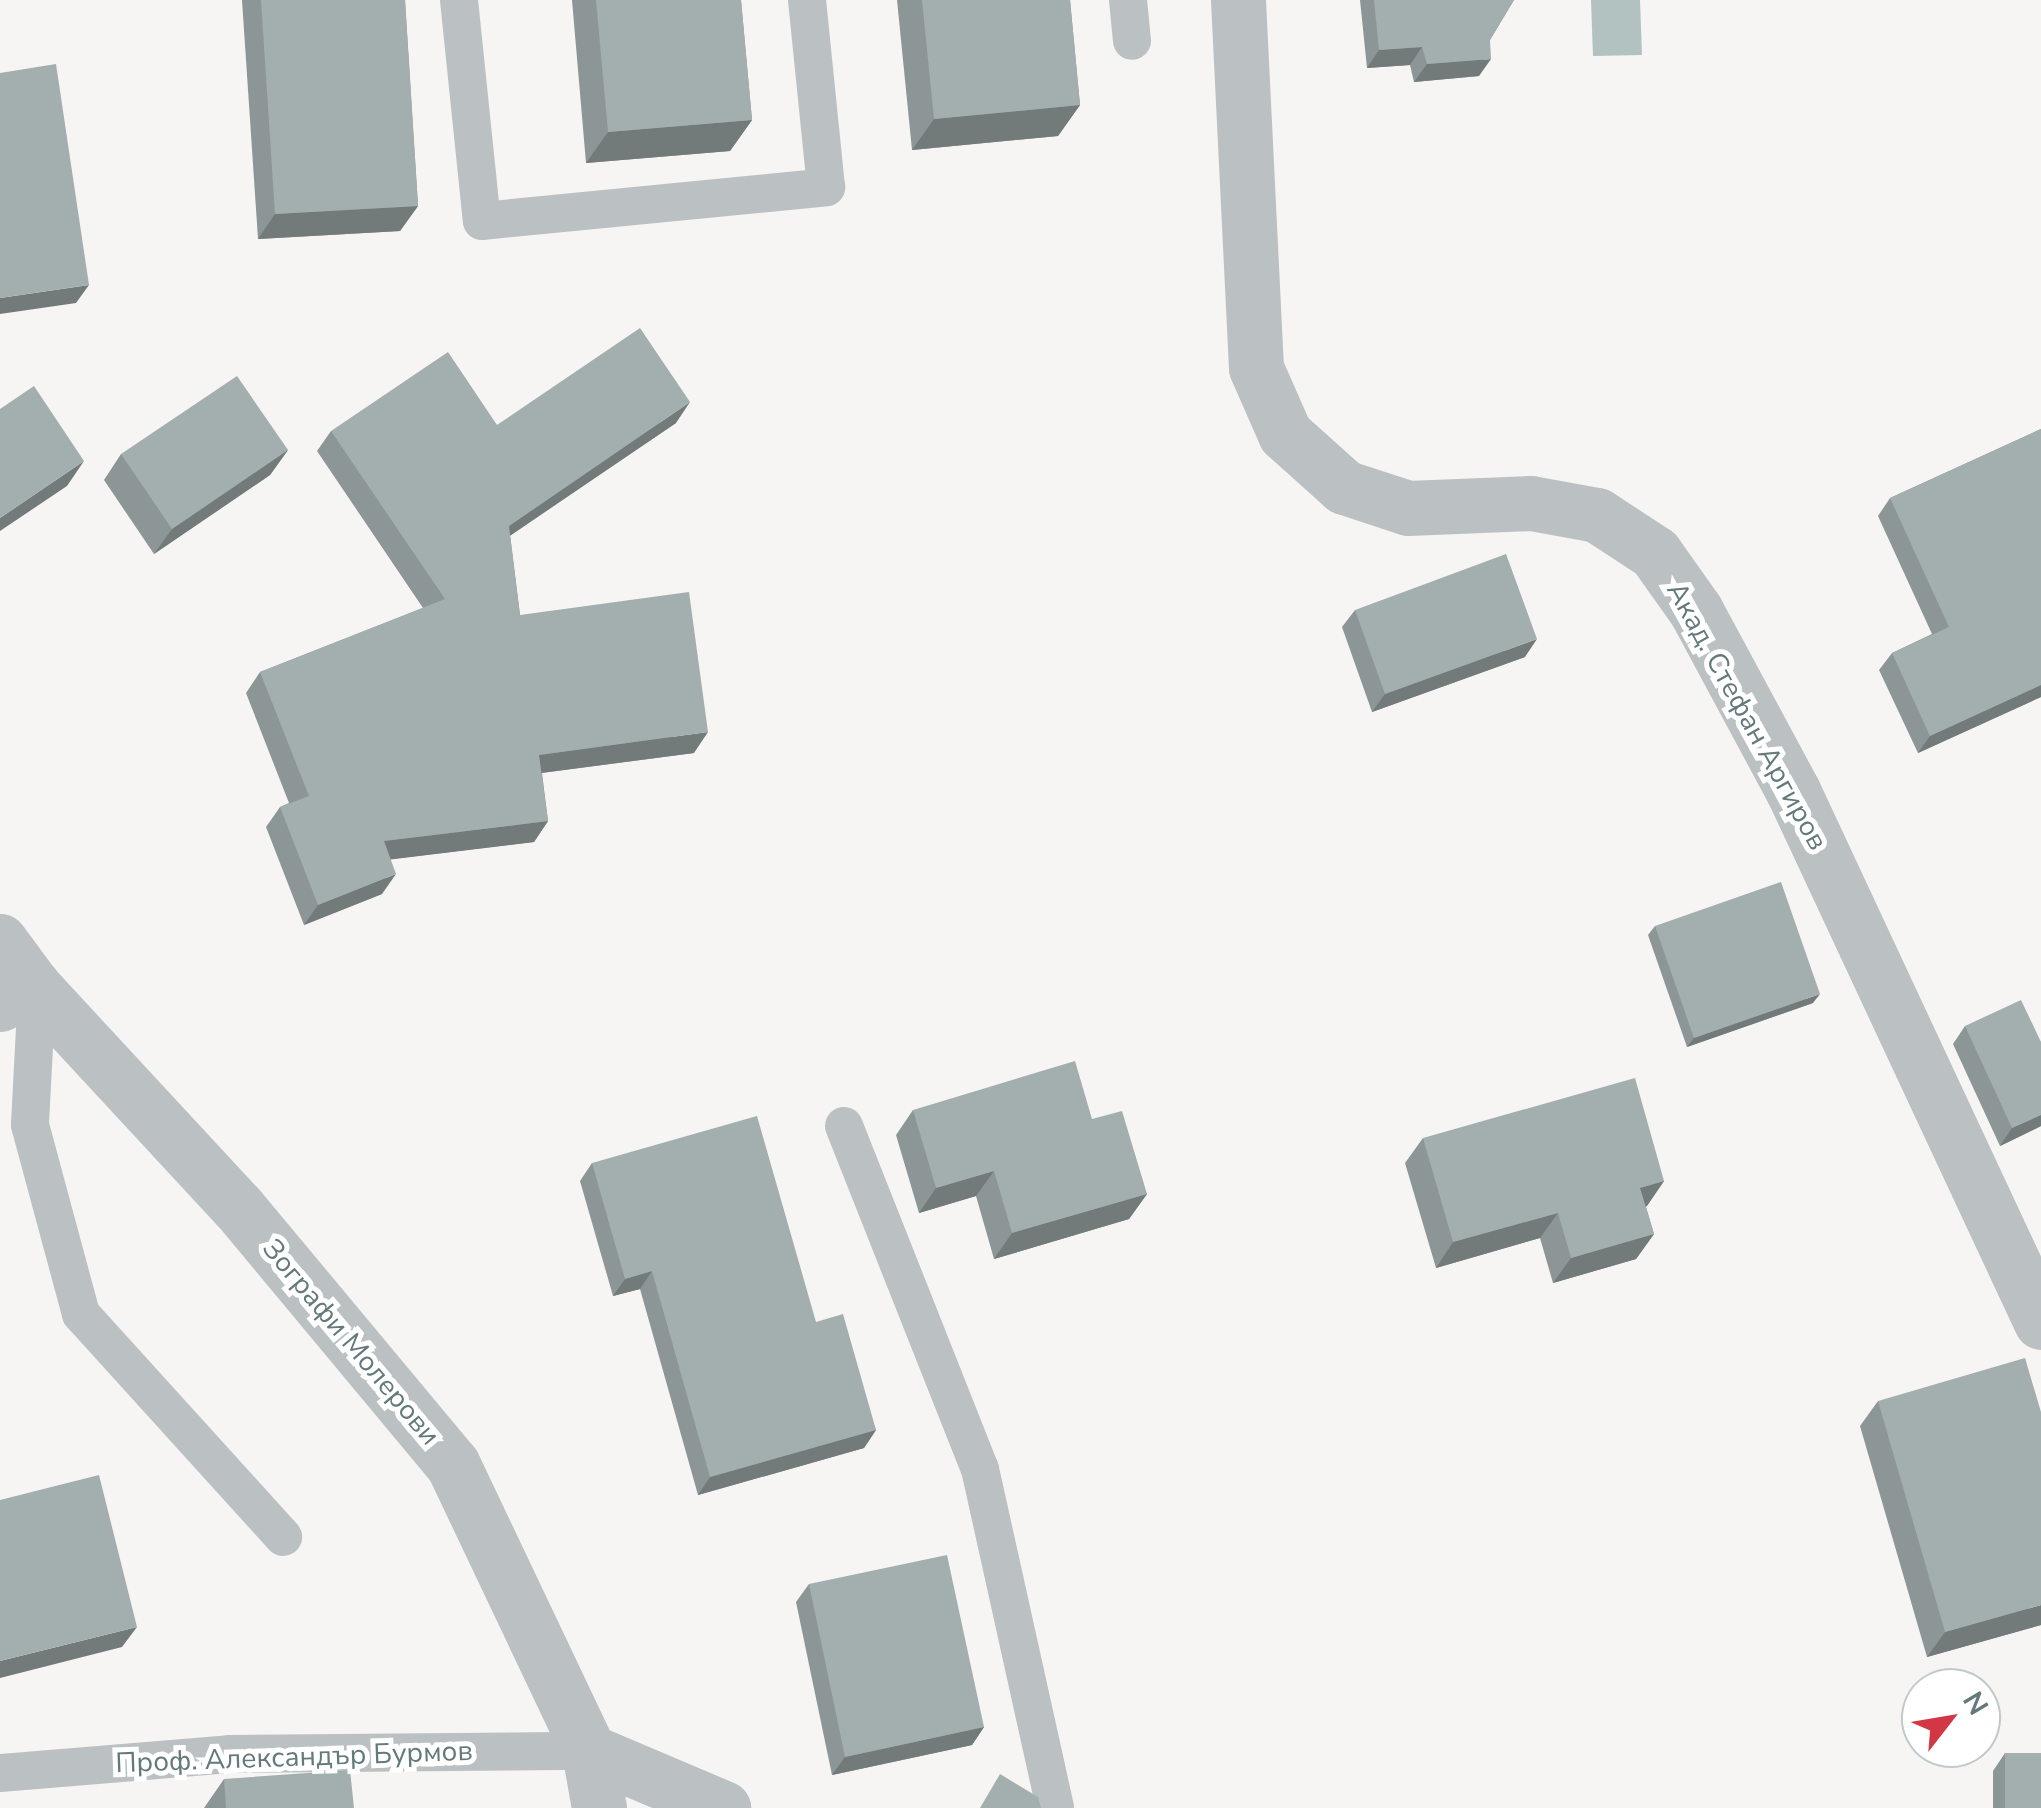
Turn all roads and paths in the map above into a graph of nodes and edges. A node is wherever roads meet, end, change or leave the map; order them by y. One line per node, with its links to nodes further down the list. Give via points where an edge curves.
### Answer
1 (459, 0): 2 (lane, via 482,221 826,187)
2 (807, 0)
3 (1128, 0): 5 (lane)
4 (1238, 0): 9 (street, Акад. Стефан Аргиров, via 1256,368 1285,434 1344,487 1408,508 1531,504 1597,515 1656,554 1696,611 1793,791)
5 (1132, 40)
6 (0, 941): 7 (street, Зографи Молерови)
7 (24, 993): 10 (lane, via 30,1125 82,1314); 11 (street, Зографи Молерови, via 238,1208 454,1465)
8 (844, 1126): 15 (lane, via 980,1469)
9 (2041, 1322)
10 (283, 1537)
11 (588, 1750): 12 (lane, Проф. Александър Бурмов, via 229,1754); 13 (street, Зографи Молерови); 14 (street)
12 (0, 1774)
13 (599, 1808)
14 (723, 1808)
15 (1055, 1808)

